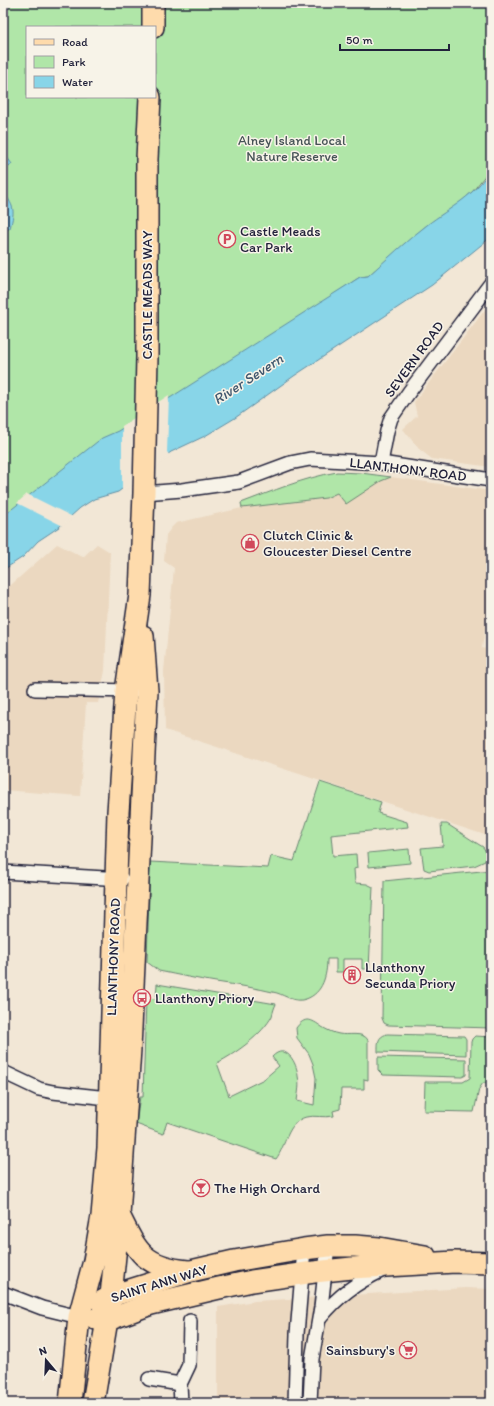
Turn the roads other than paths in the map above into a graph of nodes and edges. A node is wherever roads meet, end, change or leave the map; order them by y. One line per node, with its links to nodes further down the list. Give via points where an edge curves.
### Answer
1 (153, 3): 2 (main road)
2 (153, 26)
3 (150, 98): 7 (main road, CASTLE MEADS WAY, via 146,159 147,358)
4 (491, 283): 5 (street, SEVERN ROAD, via 391,418 386,431)
5 (381, 463): 6 (street, LLANTHONY ROAD); 7 (street, LLANTHONY ROAD, via 310,459 290,463 239,482)
6 (491, 480)
7 (144, 491): 8 (main road, LLANTHONY ROAD)
8 (140, 595): 10 (main road, LLANTHONY ROAD); 11 (main road, LLANTHONY ROAD)
9 (35, 689): 10 (street)
10 (126, 691): 11 (street); 13 (main road, LLANTHONY ROAD)
11 (146, 691): 14 (main road, LLANTHONY ROAD)
12 (3, 872): 13 (street)
13 (115, 878): 14 (street); 16 (main road, LLANTHONY ROAD)
14 (138, 880): 16 (main road, LLANTHONY ROAD)
15 (3, 1072): 16 (street, via 39,1089)
16 (118, 1099): 17 (main road, LLANTHONY ROAD); 27 (main road, LLANTHONY ROAD, via 94,1260)
17 (119, 1215): 23 (main road, via 135,1246 146,1259 172,1269); 27 (main road, LLANTHONY ROAD)
18 (328, 1246): 19 (main road, SAINT ANN WAY); 20 (main road, SAINT ANN WAY, via 379,1248); 24 (street)
19 (304, 1248): 23 (main road, SAINT ANN WAY); 25 (street)
20 (455, 1262): 21 (main road, SAINT ANN WAY); 22 (main road, SAINT ANN WAY)
21 (491, 1263)
22 (394, 1266): 24 (main road, SAINT ANN WAY); 28 (street, via 354,1285 330,1305)
23 (191, 1271): 27 (main road, SAINT ANN WAY)
24 (325, 1271): 25 (main road, SAINT ANN WAY); 28 (street)
25 (302, 1274): 27 (main road, SAINT ANN WAY, via 186,1295 145,1306); 36 (street)
26 (3, 1293): 27 (street, via 42,1308)
27 (98, 1311): 32 (main road); 33 (main road); 34 (main road)
28 (319, 1319): 37 (street, via 312,1359)
29 (190, 1321): 31 (street, via 189,1365)
30 (148, 1379): 31 (street)
31 (180, 1384): 35 (street)
32 (70, 1403)
33 (77, 1403)
34 (93, 1403)
35 (181, 1403)
36 (295, 1403)
37 (310, 1403)

